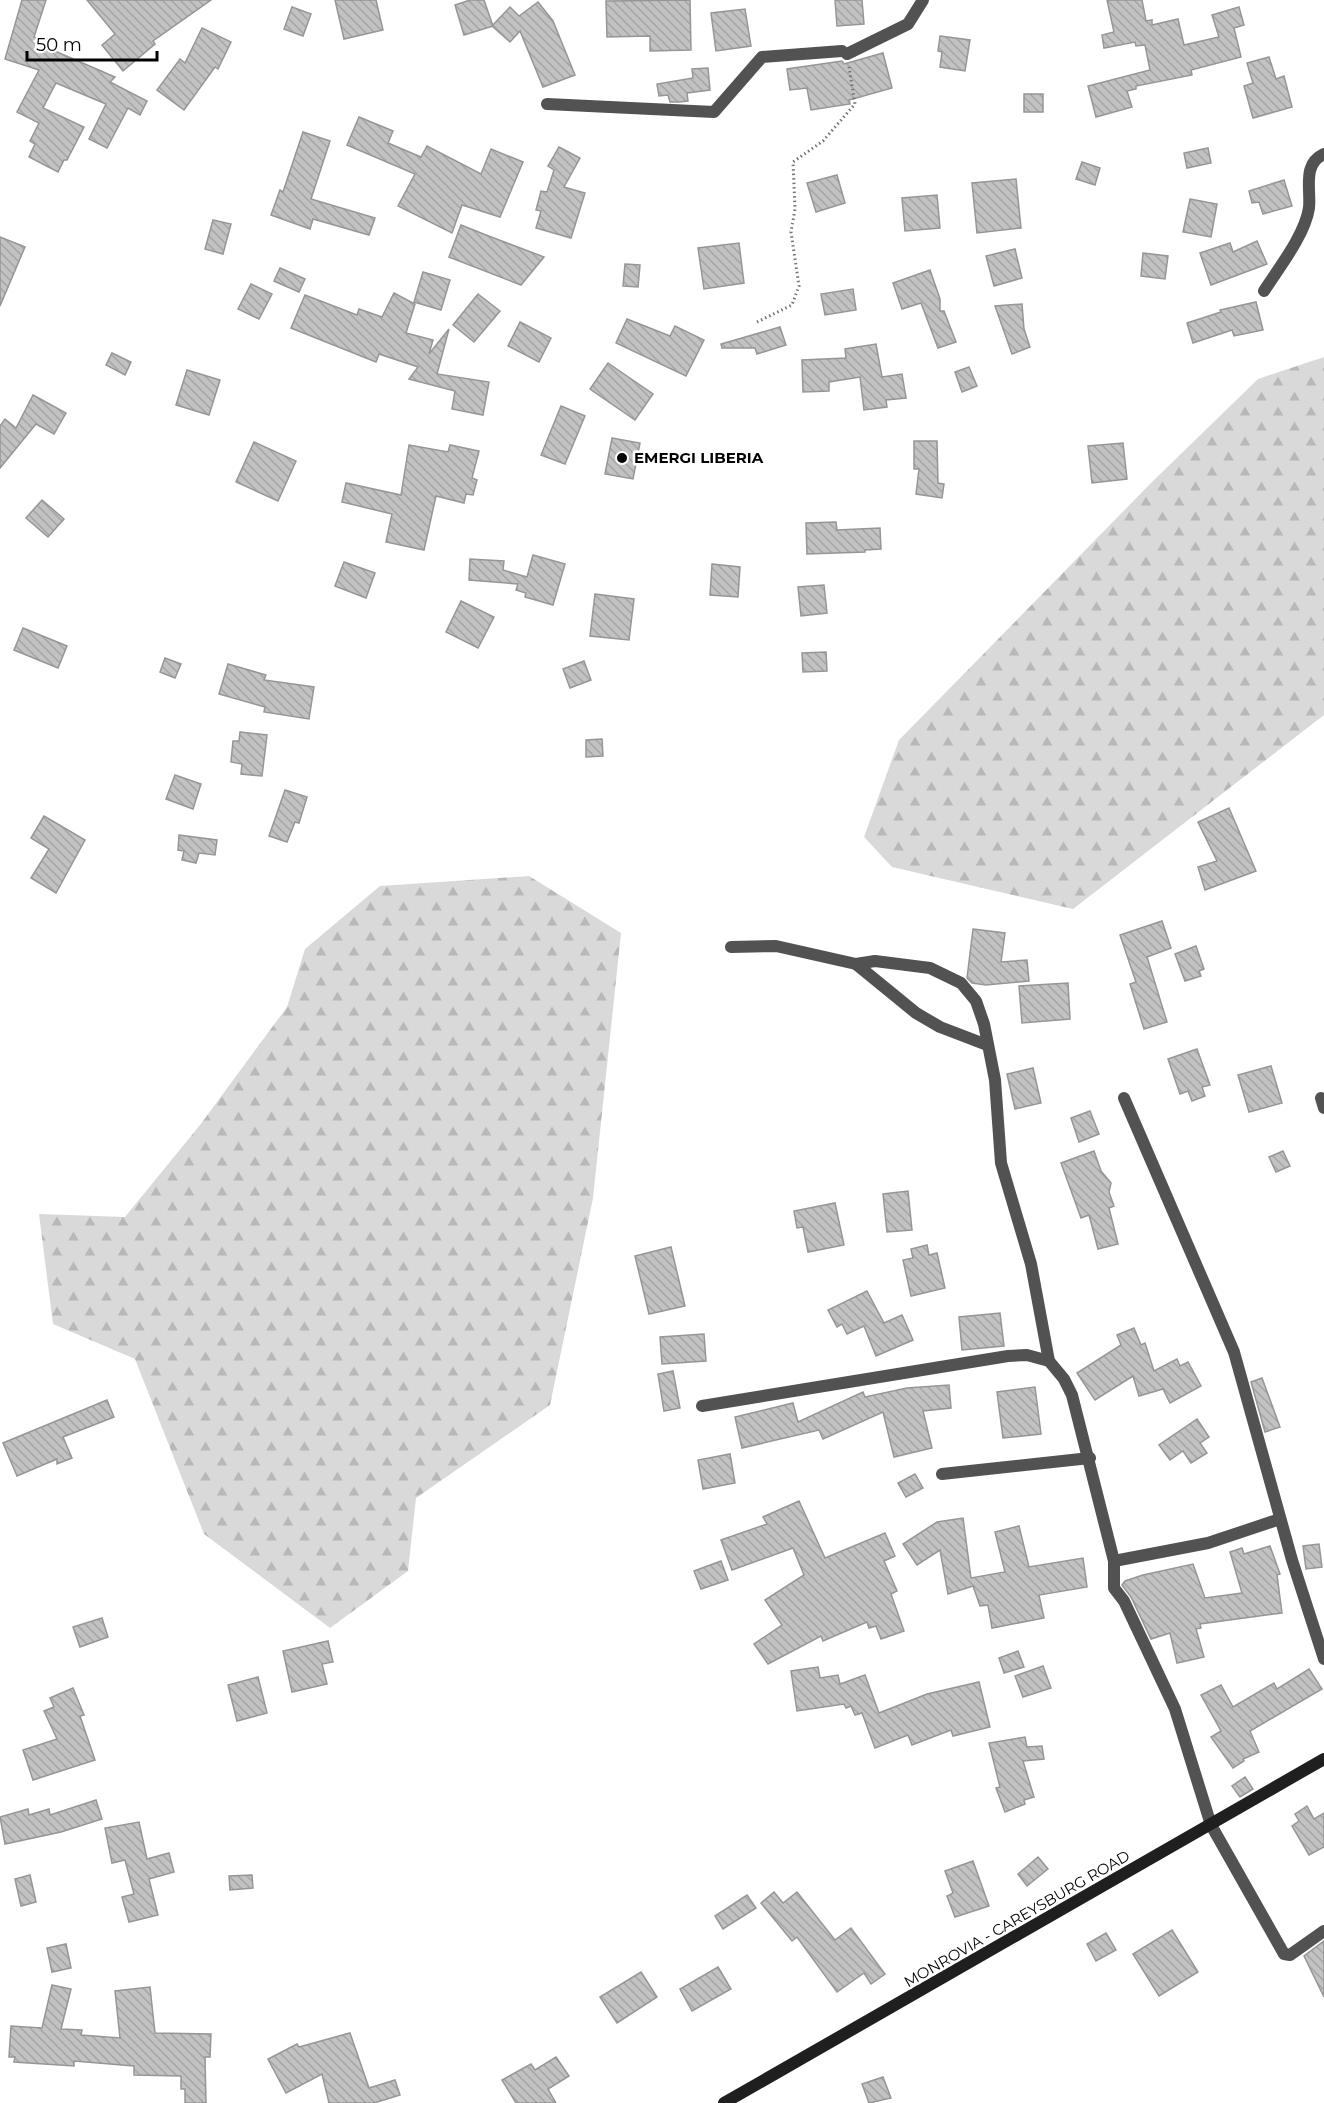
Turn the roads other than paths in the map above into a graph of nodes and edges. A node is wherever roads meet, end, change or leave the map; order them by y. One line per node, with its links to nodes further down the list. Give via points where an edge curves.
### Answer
1 (923, 0): 2 (street, via 908,24 844,52 762,57 714,112)
2 (547, 104)
3 (1324, 154): 4 (street, via 1310,166 1305,220)
4 (1264, 291)
5 (730, 947): 6 (street, via 776,946)
6 (856, 964): 7 (street, via 924,1018); 7 (street, via 908,964 961,983 976,1001)
7 (987, 1045): 9 (street, via 1001,1163 1031,1264)
8 (1124, 1098): 13 (street, via 1234,1352)
9 (1049, 1361): 10 (street, via 1027,1355 976,1359); 11 (street, via 1072,1395)
10 (702, 1406)
11 (1090, 1458): 12 (street); 14 (street)
12 (942, 1474)
13 (1280, 1518): 14 (street, via 1208,1544); 15 (street)
14 (1114, 1561): 17 (street, via 1114,1588 1124,1601 1175,1709)
15 (1324, 1659)
16 (1324, 1759): 17 (main road, MONROVIA - CAREYSBURG ROAD)
17 (1211, 1825): 18 (street, via 1284,1954 1290,1955); 19 (main road, MONROVIA - CAREYSBURG ROAD)
18 (1324, 1931)
19 (724, 2103)

